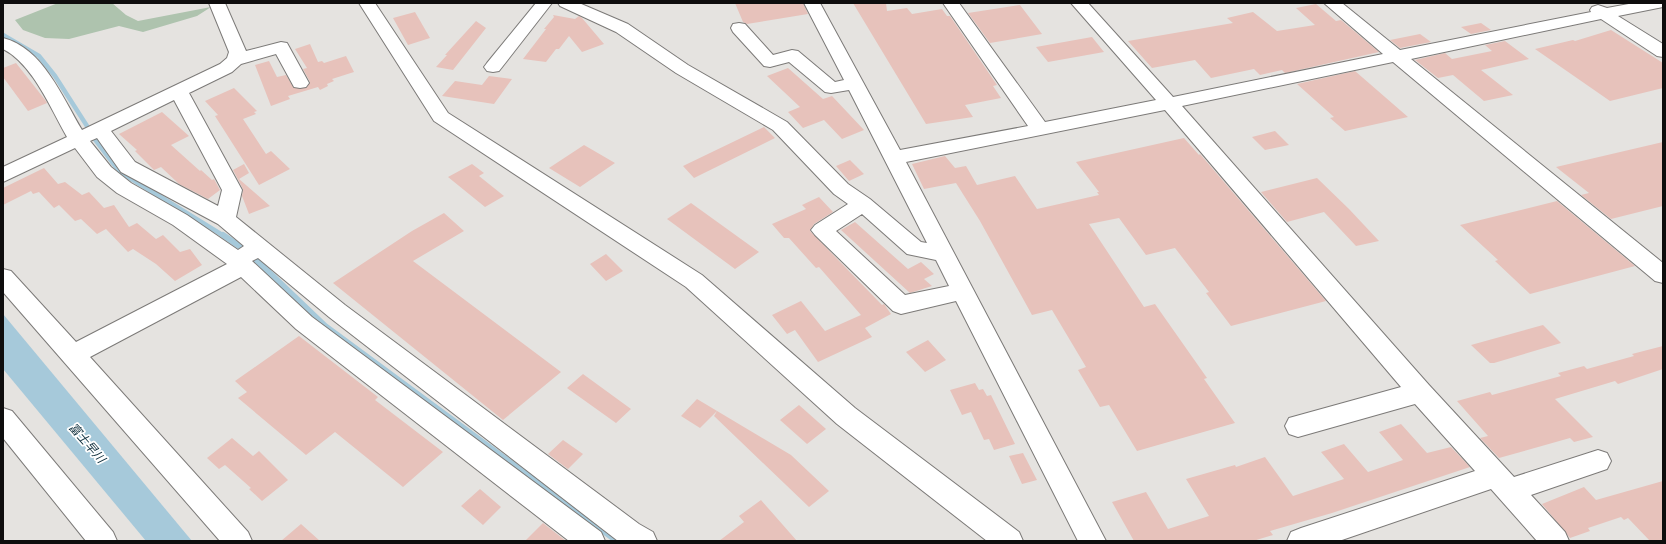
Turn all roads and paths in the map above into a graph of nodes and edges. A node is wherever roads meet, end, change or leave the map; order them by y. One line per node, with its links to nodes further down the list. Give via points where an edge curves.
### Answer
1 (217, 3): 17 (street, via 238,52)
2 (367, 3): 47 (street, via 441,117 694,281 846,416)
3 (544, 3): 18 (street)
4 (566, 3): 28 (street, via 622,28 682,69 780,126 841,189)
5 (812, 3): 20 (street)
6 (951, 3): 24 (street)
7 (1079, 3): 22 (street)
8 (1332, 3): 16 (street)
9 (1587, 3): 11 (street)
10 (1658, 3): 11 (street)
11 (1604, 14): 13 (street); 16 (street)
12 (739, 28): 20 (street, via 770,62 792,55 831,88)
13 (1656, 41): 15 (street)
14 (3, 43): 25 (street, via 18,50 39,73)
15 (1663, 52)
16 (1396, 56): 22 (street); 33 (street)
17 (235, 60): 19 (street, via 280,47); 21 (street, via 226,68)
18 (493, 67)
19 (300, 83)
20 (855, 84): 26 (street)
21 (179, 92): 23 (street); 29 (street, via 232,190)
22 (1170, 104): 24 (street); 37 (street)
23 (100, 129): 25 (street); 29 (street, via 128,167)
24 (1041, 130): 26 (street)
25 (78, 140): 27 (street); 32 (street, via 104,172 124,188 180,220)
26 (894, 158): 31 (street)
27 (3, 175)
28 (863, 204): 31 (street, via 915,248); 35 (street, via 822,230 901,305)
29 (225, 219): 30 (street)
30 (259, 247): 32 (street); 46 (street, via 629,534)
31 (943, 254): 35 (street)
32 (240, 263): 36 (street); 45 (street, via 304,323)
33 (1663, 275)
34 (3, 278): 36 (street)
35 (962, 291): 48 (street)
36 (72, 354): 44 (street)
37 (1420, 392): 39 (street); 41 (street)
38 (3, 419): 43 (street)
39 (1298, 426)
40 (1598, 461): 41 (street)
41 (1502, 483): 42 (street); 49 (street)
42 (1319, 538)
43 (102, 541)
44 (238, 541)
45 (591, 541)
46 (643, 541)
47 (1009, 541)
48 (1092, 541)
49 (1555, 541)

